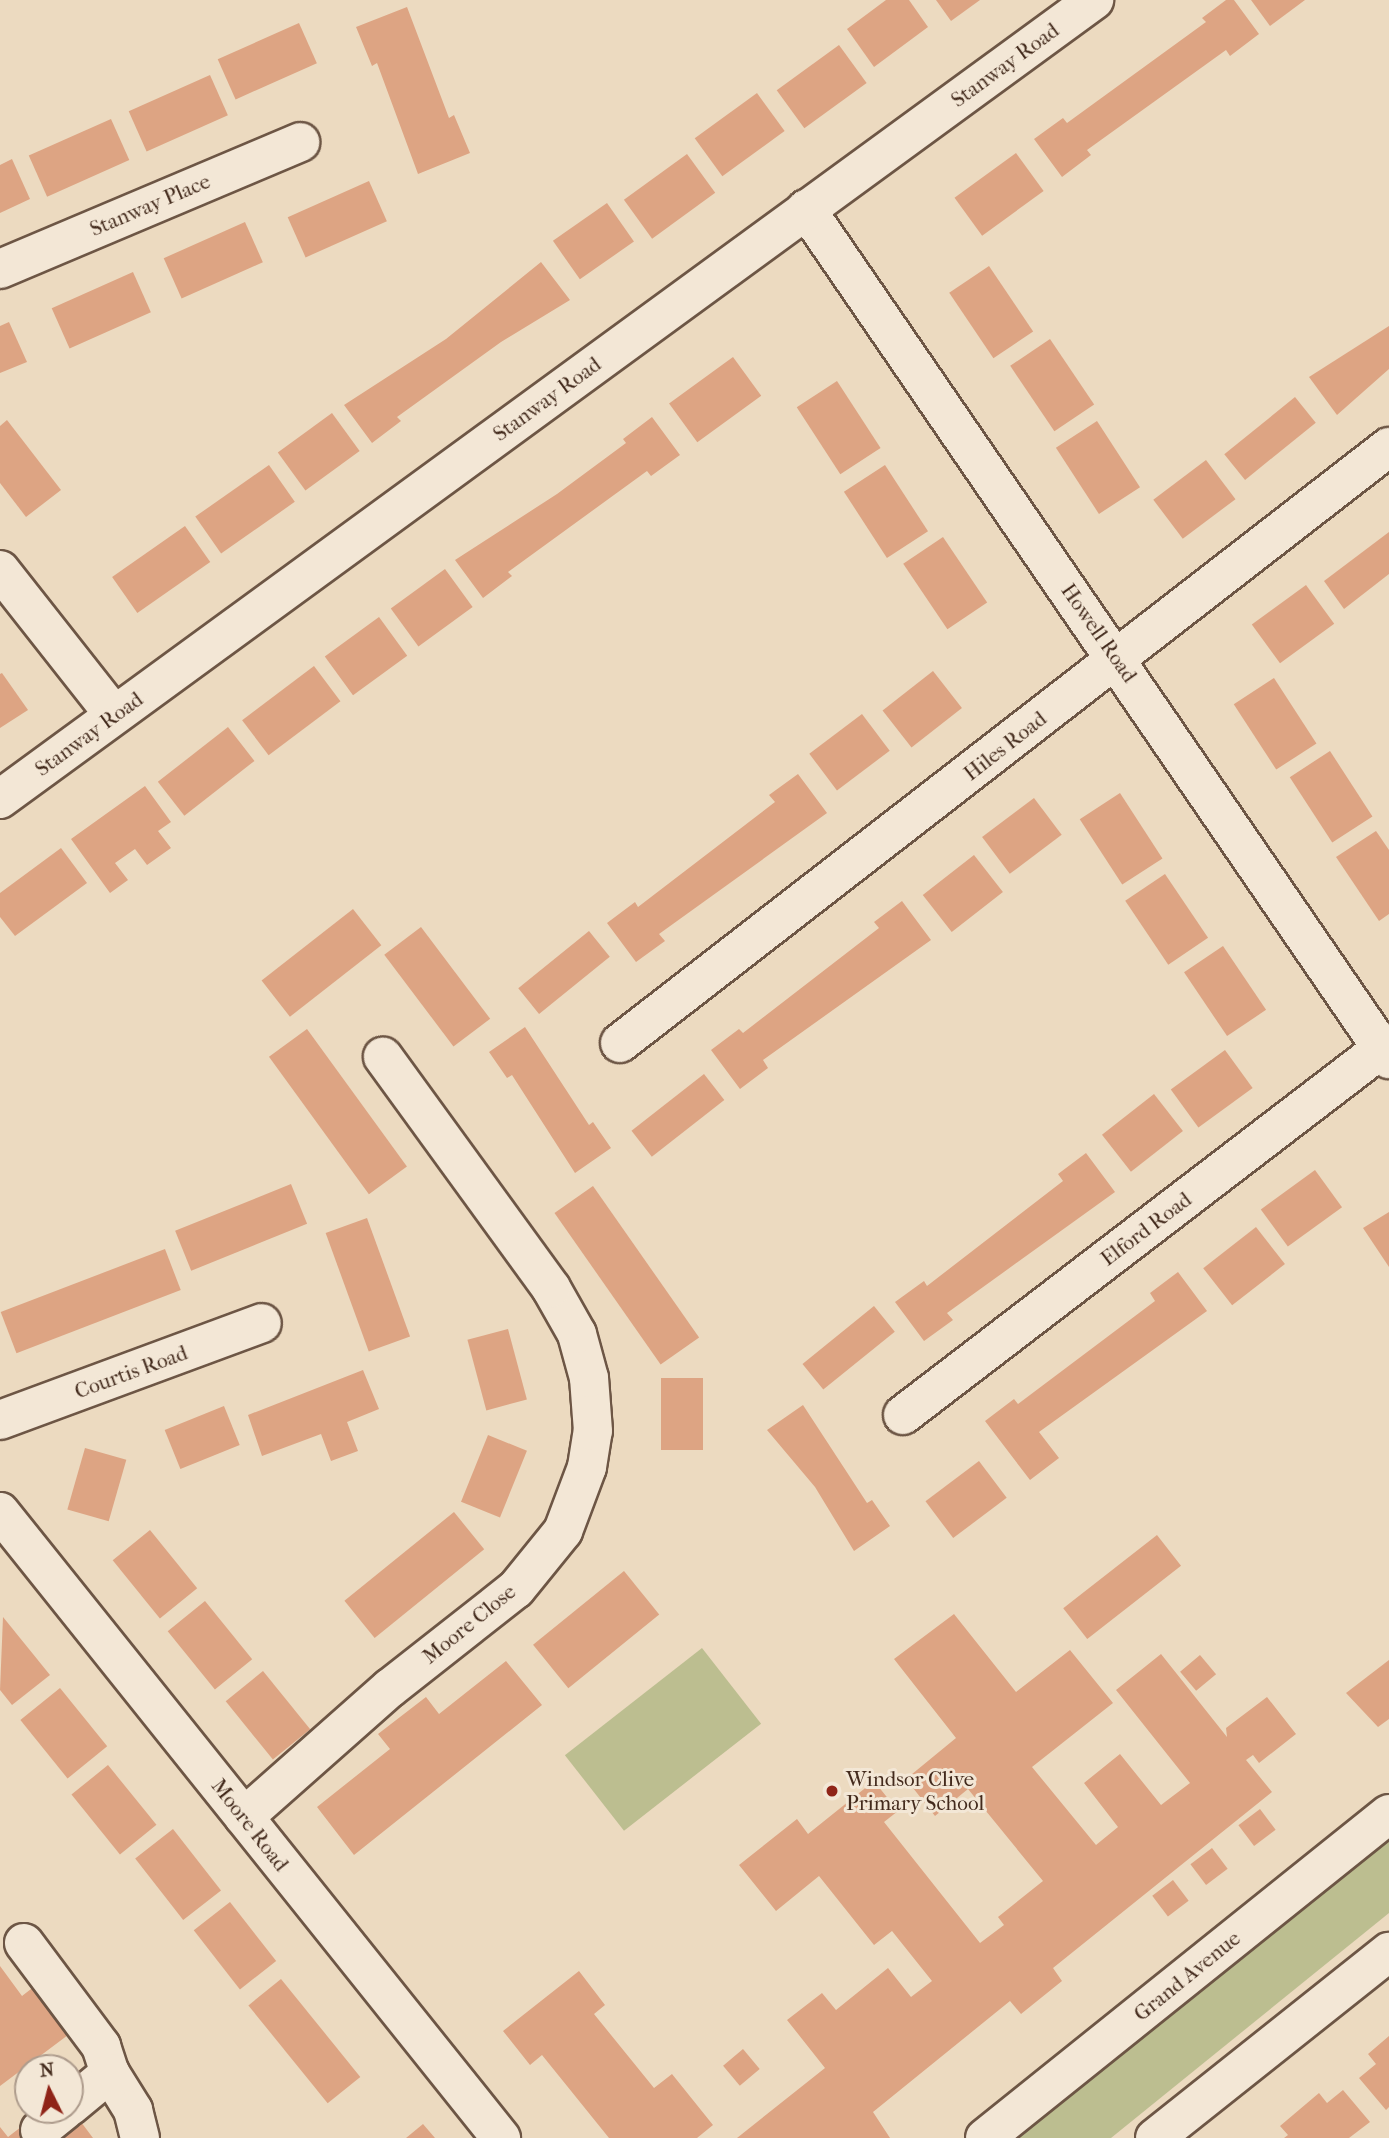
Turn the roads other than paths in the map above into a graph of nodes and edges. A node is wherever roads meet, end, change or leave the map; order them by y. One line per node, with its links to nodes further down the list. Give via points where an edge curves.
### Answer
1 (1094, 0): 3 (street, Stanway Road)
2 (300, 142): 4 (street, Stanway Place)
3 (806, 209): 7 (street, Howell Road); 8 (street, Stanway Road)
4 (0, 269)
5 (1389, 447): 7 (street, Hiles Road)
6 (0, 570): 8 (street)
7 (1117, 659): 10 (street, Hiles Road); 11 (street, Howell Road)
8 (114, 715): 9 (street, Stanway Road)
9 (0, 799)
10 (620, 1043)
11 (1387, 1050): 14 (street, Elford Road)
12 (383, 1058): 18 (street, Moore Close, via 551,1288 577,1334 589,1378 593,1431 587,1467 563,1531 516,1589 390,1688)
13 (262, 1323): 15 (street, Courtis Road)
14 (903, 1415)
15 (0, 1420)
16 (0, 1512): 18 (street, Moore Road)
17 (1389, 1814): 25 (street, Grand Avenue)
18 (244, 1817): 24 (street, Moore Road)
19 (23, 1943): 21 (street, via 101,2046)
20 (1389, 1952): 26 (street)
21 (110, 2073): 22 (street); 23 (street, via 133,2110)
22 (84, 2094)
23 (140, 2138)
24 (501, 2138)
25 (985, 2138)
26 (1155, 2138)

